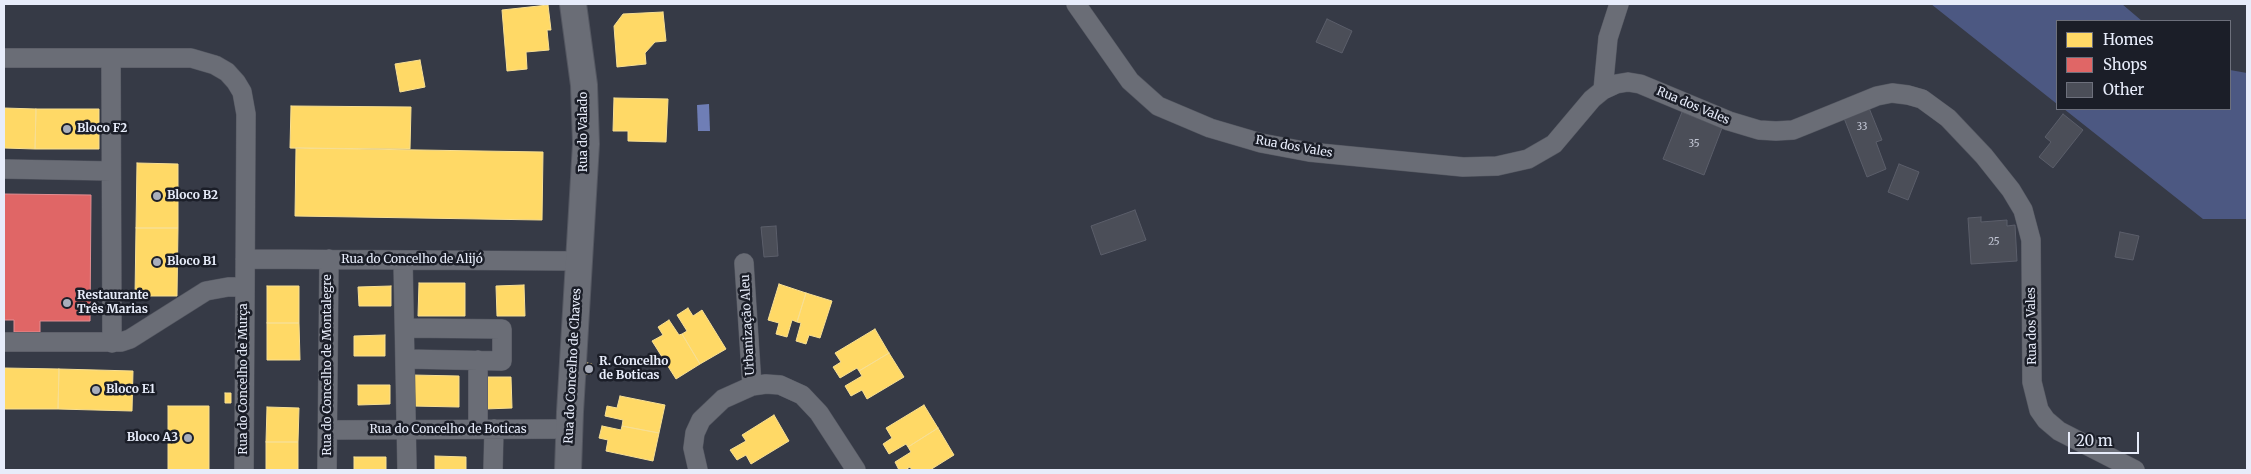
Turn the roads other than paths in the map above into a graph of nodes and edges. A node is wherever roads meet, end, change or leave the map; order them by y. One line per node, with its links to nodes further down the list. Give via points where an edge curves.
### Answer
1 (573, 4): 12 (street, Rua do Valado, via 586,116)
2 (1076, 4): 6 (street, Rua dos Vales, via 1130,81 1158,106 1210,128 1261,143 1309,152 1463,166 1497,166 1528,159 1554,144)
3 (1619, 4): 6 (street, via 1608,38)
4 (4, 58): 5 (street, Rua do Concelho de Murça)
5 (111, 58): 8 (street); 9 (street, Rua do Concelho de Murça, via 191,58 216,65 236,82 242,92 246,114)
6 (1603, 90): 32 (street, Rua dos Vales, via 1616,84 1640,84 1728,121 1776,131 1793,130 1884,95 1908,94 1935,107 1999,174 2023,210 2031,240 2032,382 2039,410 2059,431)
7 (4, 169): 8 (street)
8 (111, 171): 17 (street)
9 (245, 258): 10 (street, Rua do Concelho de Alijó); 14 (street, Rua do Concelho de Murça)
10 (329, 259): 11 (street, Rua do Concelho de Alijó); 21 (street, Rua do Concelho de Montalegre)
11 (403, 260): 12 (street, Rua do Concelho de Alijó); 15 (street)
12 (578, 261): 24 (street, Rua do Concelho de Chaves)
13 (744, 263): 20 (street, Urbanização Aleu)
14 (245, 287): 17 (street, via 206,290 130,339); 25 (street, Rua do Concelho de Murça)
15 (405, 328): 18 (street); 19 (street, via 502,329 502,361)
16 (4, 342): 17 (street)
17 (112, 343)
18 (406, 359): 19 (street); 22 (street)
19 (478, 360): 23 (street)
20 (752, 386): 30 (street, Urbanização Aleu, via 723,399 701,420 693,448); 31 (street, Urbanização Aleu, via 780,384 802,395 819,413)
21 (328, 430): 22 (street, Rua do Concelho de Boticas); 26 (street, Rua do Concelho de Montalegre)
22 (407, 430): 23 (street, Rua do Concelho de Boticas); 27 (street)
23 (486, 430): 24 (street, Rua do Concelho de Boticas); 28 (street)
24 (569, 430): 29 (street, Rua do Concelho de Chaves)
25 (244, 470)
26 (328, 470)
27 (407, 470)
28 (493, 470)
29 (568, 470)
30 (698, 470)
31 (856, 470)
32 (2135, 470)

